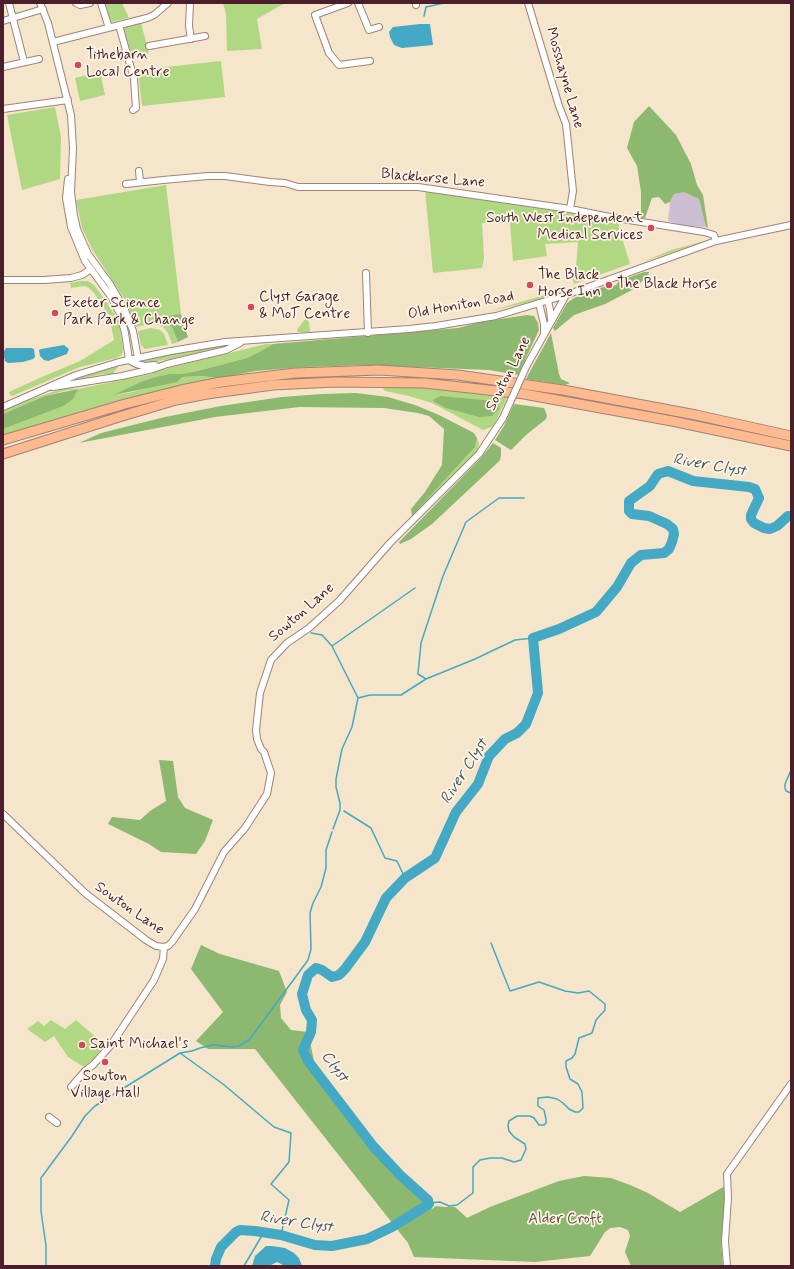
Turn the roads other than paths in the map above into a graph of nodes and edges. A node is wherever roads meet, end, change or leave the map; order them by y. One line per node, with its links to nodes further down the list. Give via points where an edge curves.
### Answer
1 (9, 3): 12 (street)
2 (40, 3): 11 (street)
3 (76, 3): 4 (street)
4 (90, 3)
5 (101, 3): 16 (street)
6 (168, 3): 14 (street, via 151,16)
7 (190, 3): 18 (street)
8 (348, 3): 22 (street, via 315,15 329,53 339,65)
9 (358, 3): 15 (street, via 369,30)
10 (528, 3): 32 (street, Mosshayne Lane, via 566,124 573,191)
11 (43, 10): 12 (street); 19 (street)
12 (13, 18): 13 (street); 23 (street)
13 (3, 21)
14 (119, 25): 16 (street); 27 (street, via 134,79 136,108)
15 (379, 27)
16 (109, 28): 19 (street)
17 (206, 36): 18 (street)
18 (191, 39): 20 (street)
19 (53, 42): 25 (street)
20 (149, 46)
21 (39, 58): 23 (street)
22 (370, 61)
23 (24, 62): 24 (street)
24 (3, 67)
25 (68, 100): 26 (street); 28 (street, via 73,132)
26 (3, 109)
27 (133, 110)
28 (72, 164): 35 (street, via 71,192 74,216); 36 (street, via 66,192 69,217 75,238)
29 (139, 171): 30 (street)
30 (140, 182): 31 (street, Blackhorse Lane); 32 (street, Blackhorse Lane, via 225,176 285,183 298,187 412,187)
31 (126, 184)
32 (570, 209): 34 (street, Blackhorse Lane, via 704,232 714,235)
33 (791, 225): 34 (street, Old Honiton Road)
34 (716, 241): 41 (street, Old Honiton Road)
35 (88, 254): 36 (street); 37 (street)
36 (91, 270): 37 (street); 39 (street); 43 (street)
37 (99, 271): 50 (street, via 126,310)
38 (366, 273): 46 (street)
39 (82, 275): 40 (street, via 44,280); 43 (street, via 94,279)
40 (3, 280)
41 (566, 295): 42 (street, Old Honiton Road); 45 (street, Sowton Lane)
42 (548, 301): 44 (street, Old Honiton Road); 45 (street)
43 (114, 302): 49 (street, via 123,323)
44 (539, 303): 46 (street, Old Honiton Road, via 474,320); 47 (street, Sowton Lane)
45 (551, 320): 47 (street, Sowton Lane)
46 (368, 333): 48 (street, Old Honiton Road)
47 (544, 334): 60 (street, Sowton Lane, bridge, via 502,418 479,454 390,542 339,600 271,660 260,693 256,730 257,739 271,773 267,794 245,828 224,852 195,909 172,942)
48 (243, 342): 50 (street, Old Honiton Road, via 225,342); 51 (street, Old Honiton Road, via 226,350)
49 (129, 360): 50 (street, Old Honiton Road); 53 (street, Old Honiton Road, via 76,375)
50 (137, 361): 51 (street, Old Honiton Road, via 145,366); 52 (street, via 134,368)
51 (167, 364): 52 (street, Old Honiton Road)
52 (122, 376): 53 (street, Old Honiton Road)
53 (47, 388): 54 (street, Old Honiton Road)
54 (3, 407)
55 (791, 436): 56 (highway, via 696,415 545,387 458,375 379,370 295,374 221,382 125,404)
56 (3, 440)
57 (791, 446): 58 (highway, via 538,396 424,383 389,382 292,383 207,394 176,400)
58 (3, 454)
59 (3, 814): 60 (street, Sowton Lane, via 85,893 146,940)
60 (164, 947): 62 (street, via 163,959 146,993 111,1045)
61 (791, 1084): 65 (street, via 727,1174)
62 (71, 1087)
63 (49, 1117): 64 (street)
64 (57, 1123)
65 (727, 1266)

